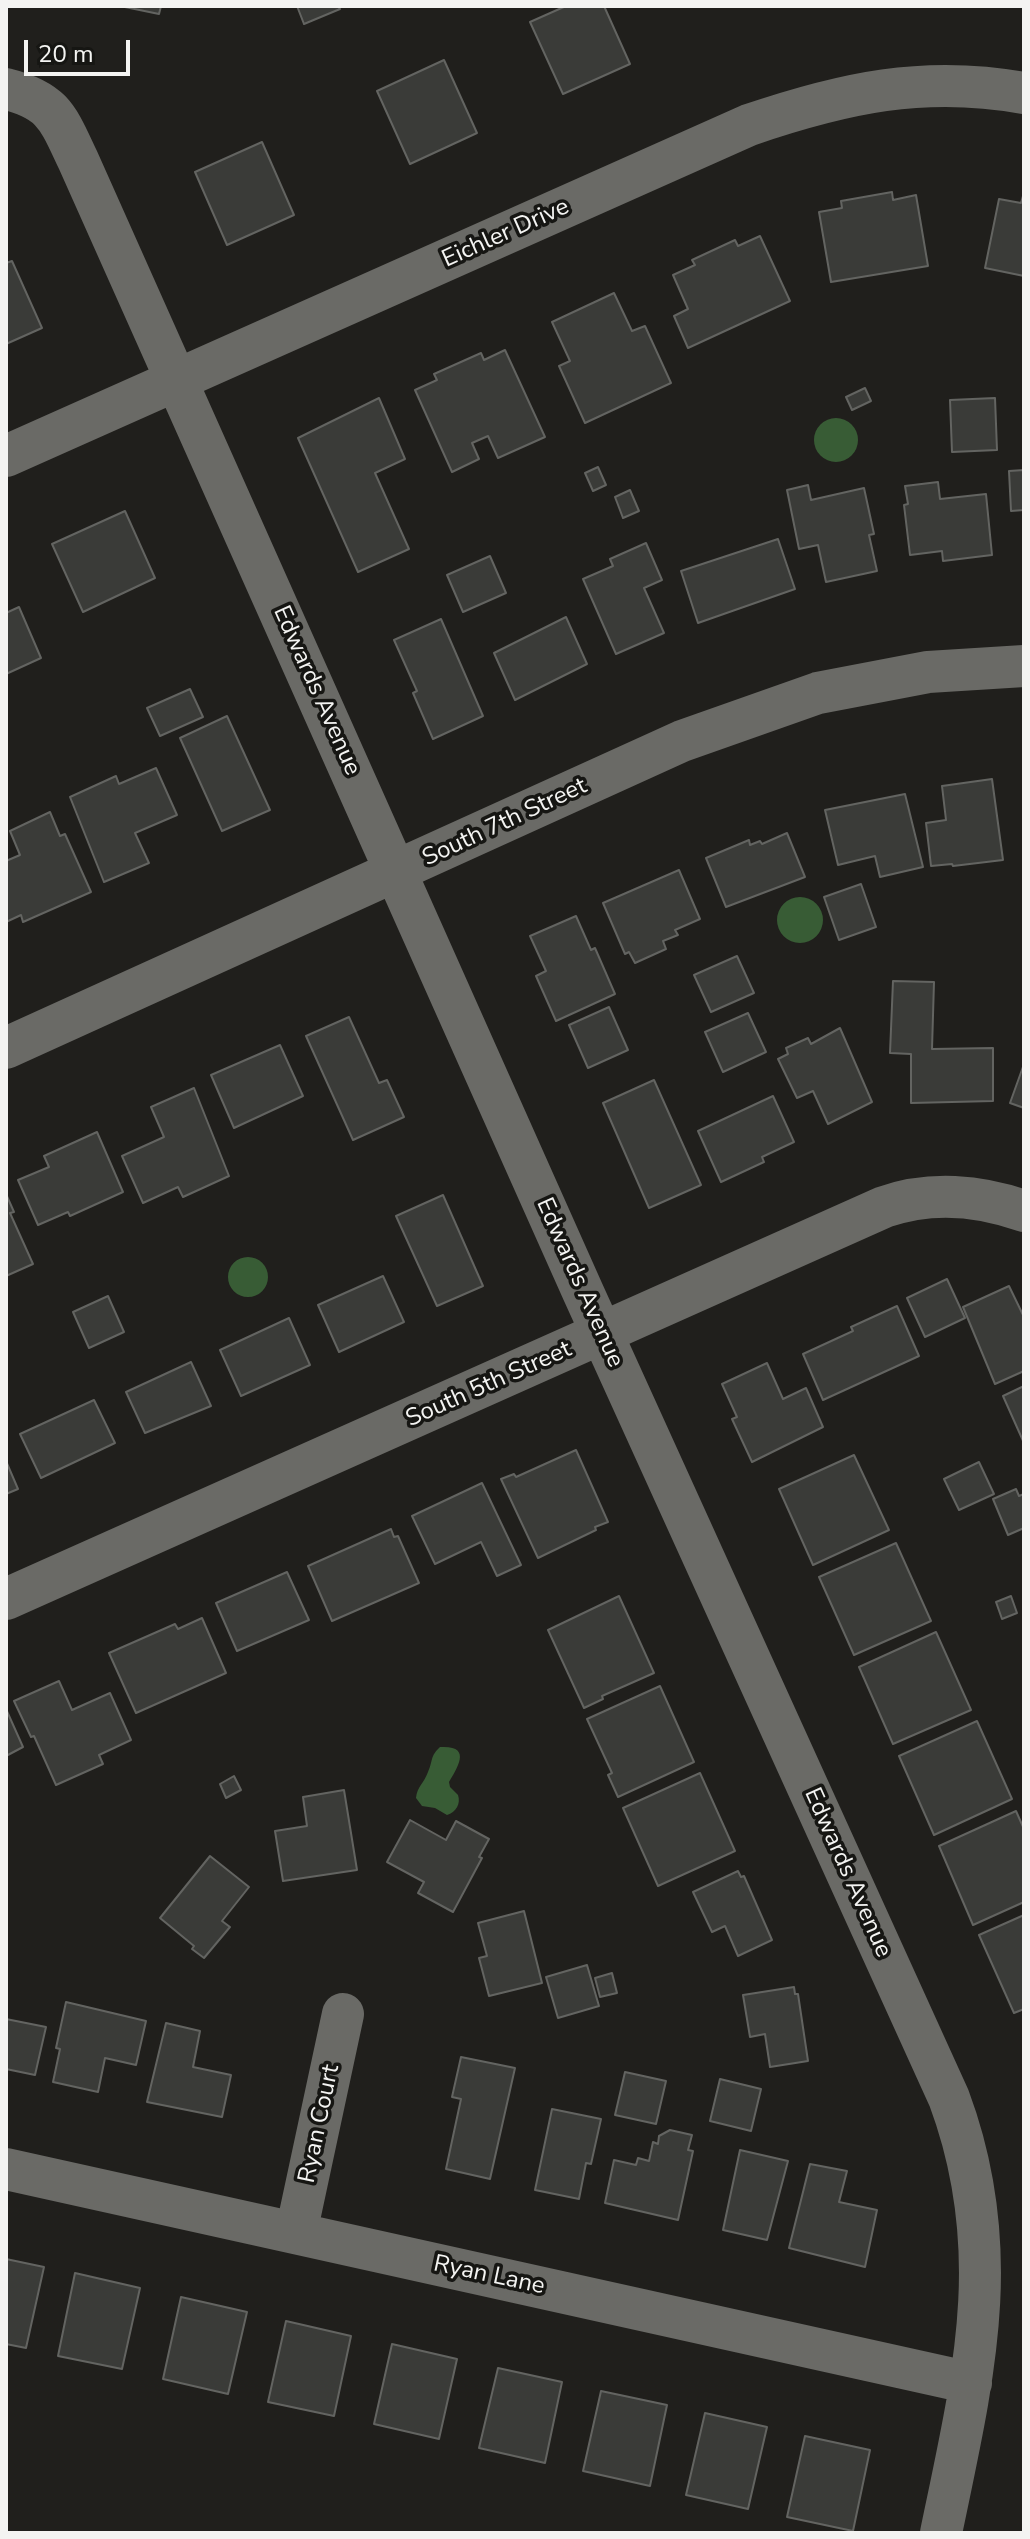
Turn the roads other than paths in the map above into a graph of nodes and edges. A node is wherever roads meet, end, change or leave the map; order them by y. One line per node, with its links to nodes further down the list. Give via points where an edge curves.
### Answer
1 (6, 89): 3 (street, Edwards Avenue, via 43,102 62,126)
2 (1024, 93): 3 (street, Eichler Drive, via 902,88 804,106 749,125)
3 (177, 379): 4 (street, Eichler Drive); 6 (street, Edwards Avenue)
4 (6, 456)
5 (1024, 666): 6 (street, South 7th Street, via 928,672 818,693 682,741)
6 (396, 873): 7 (street, South 7th Street); 9 (street, Edwards Avenue)
7 (6, 1048)
8 (1024, 1211): 9 (street, South 5th Street, via 959,1197 890,1204)
9 (602, 1334): 10 (street, South 5th Street); 14 (street, Edwards Avenue, via 955,2115 970,2165 981,2268)
10 (6, 1599)
11 (343, 2014): 13 (street, Ryan Court)
12 (6, 2169): 13 (street, Ryan Lane)
13 (296, 2233): 14 (street, Ryan Lane)
14 (971, 2383): 15 (street, Edwards Avenue)
15 (941, 2533)

